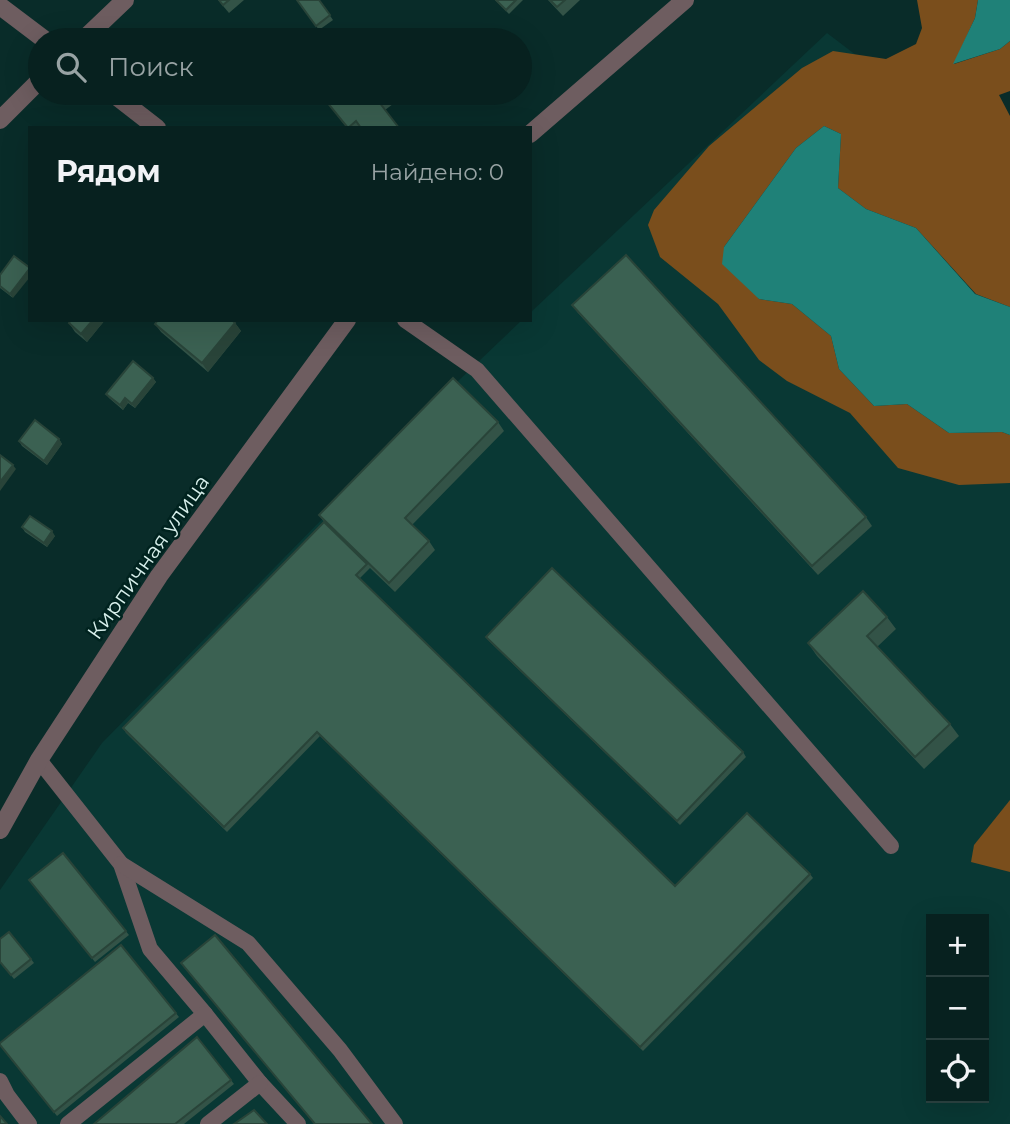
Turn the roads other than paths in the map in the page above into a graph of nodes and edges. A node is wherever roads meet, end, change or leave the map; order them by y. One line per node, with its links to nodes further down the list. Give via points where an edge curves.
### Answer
1 (125, 0): 5 (street)
2 (685, 0): 10 (street)
3 (0, 6): 4 (street)
4 (29, 28)
5 (96, 28)
6 (28, 91): 8 (street)
7 (128, 105): 9 (street)
8 (0, 120)
9 (154, 126)
10 (532, 132)
11 (346, 322): 13 (street, Кирпичная улица, via 159,576)
12 (408, 322): 15 (lane, via 477,370)
13 (39, 760): 14 (street, Кирпичная улица); 16 (lane)
14 (0, 830)
15 (891, 846)
16 (121, 864): 17 (lane, via 150,949); 24 (lane, via 248,943 340,1050)
17 (205, 1014): 19 (lane); 21 (lane)
18 (0, 1081): 20 (lane)
19 (260, 1083): 22 (lane); 23 (lane)
20 (29, 1124)
21 (68, 1124)
22 (208, 1124)
23 (298, 1124)
24 (395, 1124)

